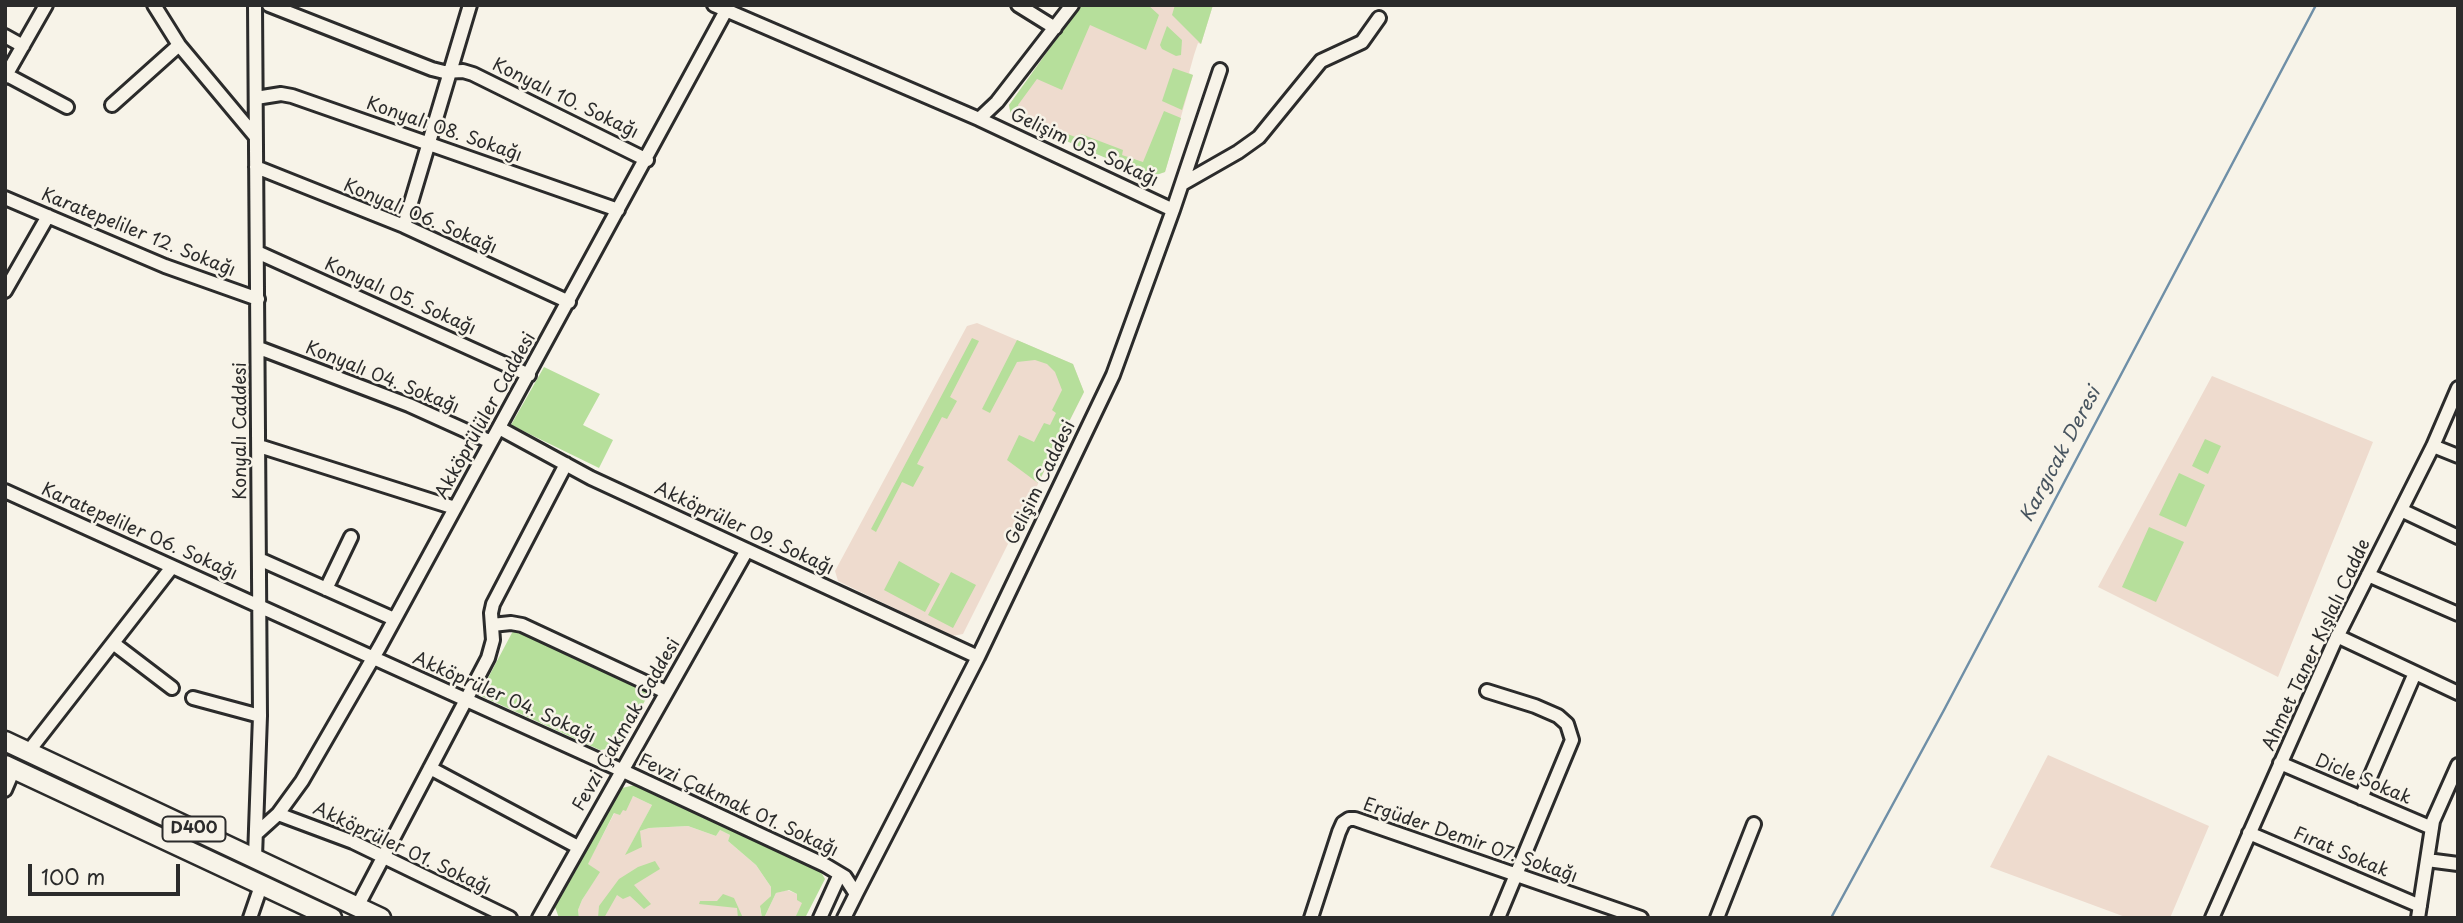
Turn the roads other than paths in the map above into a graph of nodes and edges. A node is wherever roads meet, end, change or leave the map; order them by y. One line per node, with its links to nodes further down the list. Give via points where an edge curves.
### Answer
1 (46, 5): 13 (street)
2 (154, 5): 12 (street)
3 (256, 5): 17 (street, Konyalı Caddesi)
4 (269, 5): 15 (street, Konyalı 10. Sokağı)
5 (470, 5): 15 (street)
6 (1018, 5): 10 (street)
7 (1072, 5): 10 (street)
8 (723, 7): 20 (street, Gelişim 03. Sokağı); 23 (street, Akköprülüler Caddesi)
9 (1379, 18): 25 (street, via 1362,42 1321,61 1259,137)
10 (1055, 28): 20 (street)
11 (5, 36): 13 (street)
12 (179, 45): 18 (street); 21 (street)
13 (23, 46): 16 (street)
14 (1220, 70): 25 (street, Gelişim Caddesi)
15 (450, 72): 22 (street); 23 (street, Konyalı 10. Sokağı, via 473,74)
16 (6, 76): 19 (street)
17 (256, 98): 21 (street, Konyalı Caddesi); 22 (street, Konyalı 08. Sokağı, via 292,96)
18 (113, 105)
19 (67, 107)
20 (979, 118): 28 (street, Gelişim 03. Sokağı)
21 (255, 136): 24 (street, Konyalı Caddesi)
22 (428, 143): 27 (street, Konyalı 08. Sokağı); 30 (street)
23 (647, 160): 27 (street, Akköprülüler Caddesi)
24 (256, 167): 30 (street, Konyalı 06. Sokağı); 31 (street, Konyalı Caddesi)
25 (1182, 184): 28 (street, Gelişim Caddesi)
26 (5, 198): 29 (street, Karatepeliler 12. Sokağı)
27 (618, 210): 34 (street, Akköprülüler Caddesi)
28 (1173, 210): 60 (street, Gelişim Caddesi, via 1113,374)
29 (48, 216): 32 (street); 33 (street, Karatepeliler 12. Sokağı)
30 (404, 226): 34 (street, Konyalı 06. Sokağı)
31 (257, 252): 33 (street, Konyalı Caddesi); 36 (street, Konyalı 05. Sokağı)
32 (5, 292)
33 (258, 299): 35 (street, Konyalı Caddesi)
34 (569, 302): 36 (street, Akköprülüler Caddesi)
35 (259, 348): 39 (street, Konyalı 04. Sokağı); 40 (street, Konyalı Caddesi)
36 (529, 375): 38 (street, Akköprülüler Caddesi)
37 (2458, 388): 41 (street, Ahmet Taner Kışlalı Cadde)
38 (499, 428): 39 (street, Akköprülüler Caddesi); 43 (street, Akköprüler 09. Sokağı)
39 (491, 442): 45 (street, Akköprülüler Caddesi)
40 (259, 446): 45 (street); 50 (street, Konyalı Caddesi)
41 (2433, 446): 42 (street); 46 (street, Ahmet Taner Kışlalı Cadde)
42 (2458, 456)
43 (566, 464): 49 (street, Akköprüler 09. Sokağı); 57 (street, via 493,604)
44 (5, 491): 51 (street, Karatepeliler 06. Sokağı)
45 (455, 508): 56 (street, Akköprülüler Caddesi)
46 (2400, 510): 48 (street); 52 (street, Ahmet Taner Kışlalı Cadde)
47 (351, 537): 53 (street)
48 (2458, 537)
49 (747, 550): 60 (street, Akköprüler 09. Sokağı); 65 (street, Fevzi Çakmak Caddesi)
50 (259, 559): 53 (street); 54 (street, Konyalı Caddesi)
51 (172, 567): 54 (street, Karatepeliler 06. Sokağı); 59 (street)
52 (2368, 575): 55 (street); 58 (street, Ahmet Taner Kışlalı Cadde)
53 (326, 589): 56 (street)
54 (259, 606): 61 (street, Karatepeliler 06. Sokağı); 69 (street, Konyalı Caddesi)
55 (2458, 614)
56 (394, 619): 61 (street, Akköprülüler Caddesi)
57 (492, 625): 65 (street, via 522,625); 68 (street, via 492,649)
58 (2337, 636): 62 (street); 72 (street, Ahmet Taner Kışlalı Cadde)
59 (113, 643): 63 (street); 71 (street)
60 (978, 657): 92 (street, Gelişim Caddesi)
61 (373, 658): 68 (street, Akköprüler 04. Sokağı); 79 (street, Akköprülüler Caddesi)
62 (2415, 673): 66 (street); 78 (street)
63 (172, 688)
64 (1487, 691): 90 (street, via 1558,716 1573,740)
65 (666, 692): 76 (street, Fevzi Çakmak Caddesi)
66 (2458, 693)
67 (193, 698): 69 (street)
68 (466, 699): 75 (street); 76 (street, Akköprüler 04. Sokağı)
69 (260, 716): 82 (street, Konyalı Caddesi)
70 (5, 741): 71 (highway, D400)
71 (28, 752): 85 (highway, D400)
72 (2280, 764): 78 (street, Dicle Sokak); 83 (street, Ahmet Taner Kışlalı Cadde)
73 (2458, 765): 81 (street)
74 (10, 767): 77 (street); 91 (highway, D400)
75 (430, 768): 84 (street); 86 (street)
76 (621, 769): 84 (street, Fevzi Çakmak Caddesi); 89 (street, Fevzi Çakmak 01. Sokağı)
77 (5, 790)
78 (2361, 798): 81 (street, Dicle Sokak)
79 (278, 814): 82 (street, Akköprülüler Caddesi); 86 (street, Akköprüler 01. Sokağı)
80 (1755, 824): 106 (street)
81 (2432, 828): 87 (street)
82 (257, 833): 85 (street, Konyalı Caddesi)
83 (2249, 833): 94 (street, Fırat Sokak); 95 (street, Ahmet Taner Kışlalı Cadde)
84 (578, 847): 100 (street, Fevzi Çakmak Caddesi)
85 (255, 857): 93 (highway, D400)
86 (384, 857): 93 (street); 99 (street, Akköprüler 01. Sokağı)
87 (2427, 860): 88 (street); 94 (street)
88 (2458, 864)
89 (840, 874): 92 (street); 101 (street)
90 (1517, 875): 103 (street, Ergüder Demir 07. Sokağı, via 1349,819 1339,832); 104 (street); 105 (street, Ergüder Demir 07. Sokağı)
91 (261, 886): 96 (street); 97 (highway, D400)
92 (856, 894): 102 (street, Gelişim Caddesi)
93 (357, 906): 98 (highway, D400)
94 (2419, 912)
95 (2216, 916)
96 (250, 918)
97 (332, 918)
98 (381, 918)
99 (510, 918)
100 (538, 918)
101 (820, 918)
102 (844, 918)
103 (1311, 918)
104 (1498, 918)
105 (1642, 918)
106 (1717, 918)

